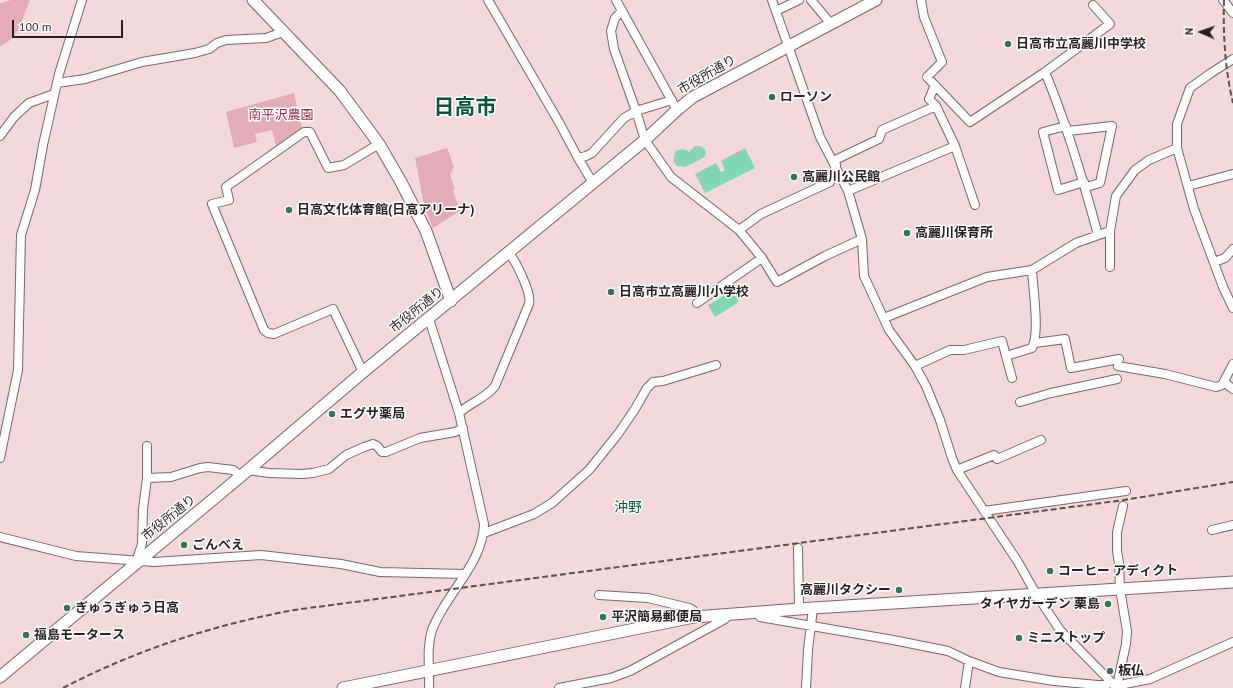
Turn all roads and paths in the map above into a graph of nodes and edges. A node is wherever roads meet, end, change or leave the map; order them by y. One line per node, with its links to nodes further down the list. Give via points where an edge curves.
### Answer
1 (82, 0): 20 (street)
2 (253, 0): 16 (street)
3 (488, 0): 32 (street)
4 (616, 0): 13 (street)
5 (772, 0): 14 (street)
6 (799, 0): 14 (street)
7 (811, 0): 15 (street)
8 (876, 0): 15 (street, 市役所通り)
9 (921, 0): 21 (street, via 924,17 942,62 927,77)
10 (1223, 0): 12 (street)
11 (1093, 5): 19 (street, via 1110,24)
12 (1231, 7)
13 (622, 11): 23 (street); 25 (street, via 615,18 611,31 614,49)
14 (776, 11): 17 (street)
15 (831, 24): 17 (street, 市役所通り)
16 (283, 32): 20 (street, via 266,38 226,40 194,53 142,62 85,79); 29 (street, via 340,90)
17 (788, 47): 23 (street, 市役所通り); 33 (street, via 820,137)
18 (1233, 59): 31 (street, via 1190,88 1177,124)
19 (1045, 72): 21 (street, via 970,122); 26 (street)
20 (57, 83): 22 (street)
21 (935, 85): 24 (street, via 929,99)
22 (54, 94): 27 (street, via 28,103); 70 (street, via 35,190 21,236 18,370)
23 (674, 105): 25 (street); 28 (street, 市役所通り)
24 (936, 106): 30 (street); 33 (street, via 882,130 879,139)
25 (636, 111): 28 (street); 32 (street, via 624,118 592,153)
26 (1067, 128): 36 (street); 36 (street, via 1043,132 1058,190); 36 (street, via 1112,126 1100,183)
27 (0, 136)
28 (645, 140): 35 (street, 市役所通り); 40 (street, via 671,177)
29 (378, 144): 50 (street, via 426,231); 60 (street, via 344,165 328,168 310,132 304,132 226,187 229,200 212,204 264,330 274,334 333,309)
30 (955, 146): 38 (street); 39 (street)
31 (1177, 148): 37 (street); 41 (street, via 1149,160 1135,170 1116,196)
32 (578, 158): 35 (street)
33 (834, 163): 38 (street); 40 (street, via 830,182 761,214)
34 (1233, 174): 37 (street)
35 (594, 183): 45 (street, 市役所通り)
36 (1085, 184): 42 (street)
37 (1188, 186): 47 (street)
38 (848, 191): 43 (street)
39 (975, 205)
40 (739, 230): 46 (street)
41 (1110, 230): 42 (street); 48 (street)
42 (1098, 235): 49 (street, via 1076,243)
43 (862, 239): 46 (street, via 777,282); 53 (street, via 864,276)
44 (1233, 249): 47 (street, via 1225,258)
45 (509, 253): 50 (street, 市役所通り); 66 (street, via 518,267 530,297 530,304 495,386 489,394)
46 (762, 258): 51 (street)
47 (1214, 262): 52 (street)
48 (1110, 267)
49 (1032, 270): 53 (street, via 986,277); 55 (street)
50 (451, 301): 54 (street, 市役所通り)
51 (697, 303)
52 (1233, 308)
53 (884, 318): 59 (street)
54 (429, 319): 60 (street, 市役所通り); 66 (street)
55 (1035, 343): 56 (street, via 1032,348); 63 (street, via 1065,339 1072,368 1119,362 1216,387)
56 (1006, 356): 59 (street, via 1002,341 964,350 950,350); 61 (street)
57 (1233, 364): 63 (street)
58 (716, 365): 79 (street, via 663,382 652,382 618,434 589,470 552,503 534,514)
59 (915, 366): 71 (street, via 940,420)
60 (363, 372): 72 (street, 市役所通り)
61 (1012, 378)
62 (1117, 379): 65 (street)
63 (1224, 382): 64 (street)
64 (1233, 389)
65 (1020, 402)
66 (459, 413): 67 (street)
67 (463, 428): 72 (street, via 455,432 425,437 386,452 382,452 374,444 346,455 332,468 313,473); 79 (street, via 482,509)
68 (1040, 440): 71 (street, via 997,459 994,455)
69 (148, 446): 73 (street)
70 (0, 458)
71 (957, 470): 76 (street)
72 (245, 474): 73 (street, via 233,470 200,468 171,477); 82 (street, 市役所通り)
73 (147, 478): 82 (street)
74 (1126, 491): 76 (street)
75 (1122, 506): 85 (street, via 1116,551)
76 (984, 511): 86 (street)
77 (1233, 525): 78 (street)
78 (1212, 530)
79 (484, 533): 83 (street, via 478,553)
80 (0, 538): 82 (street, via 76,556)
81 (798, 548): 89 (street)
82 (139, 560): 83 (street, via 154,562 261,555 341,564 380,572); 97 (street, 市役所通り)
83 (464, 574): 96 (street, via 432,632 428,657)
84 (1233, 582): 85 (street)
85 (1120, 589): 86 (street); 98 (street, via 1127,631)
86 (1036, 594): 88 (street); 98 (street, via 1060,630)
87 (599, 595): 92 (street, via 648,598 693,610)
88 (813, 608): 89 (street); 93 (street)
89 (799, 609): 90 (street)
90 (757, 612): 91 (street); 93 (street, via 760,617)
91 (727, 614): 92 (street); 101 (street, via 725,620 630,671 611,678)
92 (694, 617): 96 (street)
93 (811, 626): 95 (street, via 948,651); 102 (street)
94 (1232, 645): 98 (street, via 1150,679)
95 (969, 661): 98 (street, via 999,672); 103 (street)
96 (430, 671): 99 (street); 100 (street)
97 (0, 677)
98 (1117, 686)
99 (343, 688)
100 (429, 688)
101 (559, 688)
102 (806, 688)
103 (965, 688)

